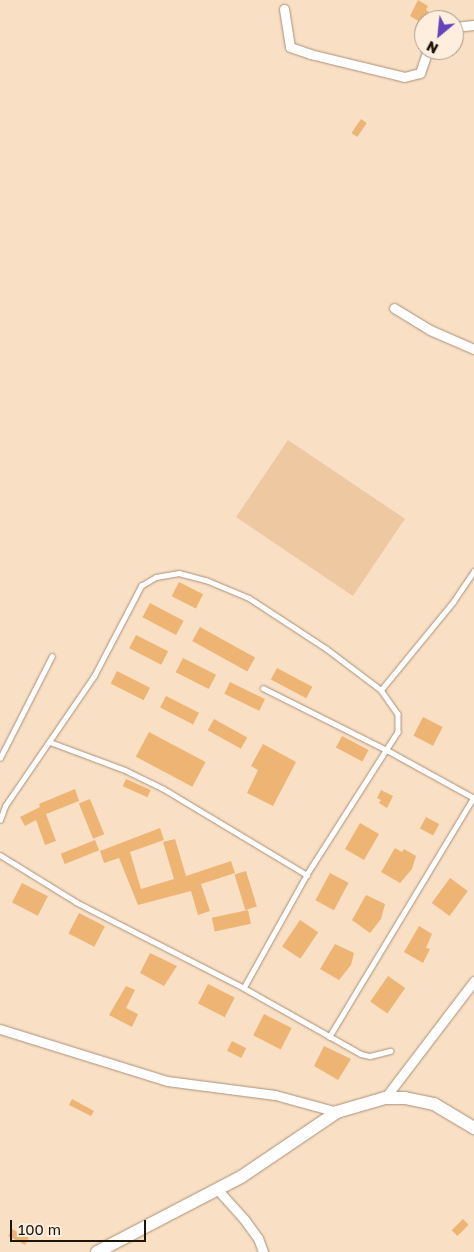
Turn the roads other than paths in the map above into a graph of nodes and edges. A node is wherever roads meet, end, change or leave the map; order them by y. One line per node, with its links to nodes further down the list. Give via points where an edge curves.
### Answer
1 (284, 9): 2 (street, via 288,42 296,50 404,77 420,73)
2 (425, 60)
3 (394, 308): 4 (street, via 430,330)
4 (474, 349)
5 (474, 571): 8 (lane, via 453,602)
6 (52, 656): 11 (lane)
7 (262, 688): 10 (lane)
8 (381, 690): 9 (lane, via 327,649 248,598 206,580 179,573 156,577 141,586 94,676); 10 (lane, via 398,714 400,724)
9 (50, 742): 13 (lane, via 5,806); 15 (lane, via 125,770 164,789)
10 (387, 750): 12 (lane); 15 (lane)
11 (0, 758)
12 (474, 798): 19 (lane)
13 (0, 820)
14 (0, 855): 17 (lane, via 76,902)
15 (308, 875): 17 (lane)
16 (474, 981): 21 (street)
17 (244, 988): 19 (lane)
18 (0, 1029): 22 (street, via 167,1082 275,1095)
19 (329, 1037): 20 (lane, via 361,1054 370,1056)
20 (390, 1051)
21 (385, 1098): 22 (street); 23 (street, via 423,1100)
22 (337, 1112): 24 (street, via 297,1142)
23 (474, 1128)
24 (217, 1189): 25 (street); 26 (street, via 258,1238)
25 (97, 1252)
26 (263, 1252)

